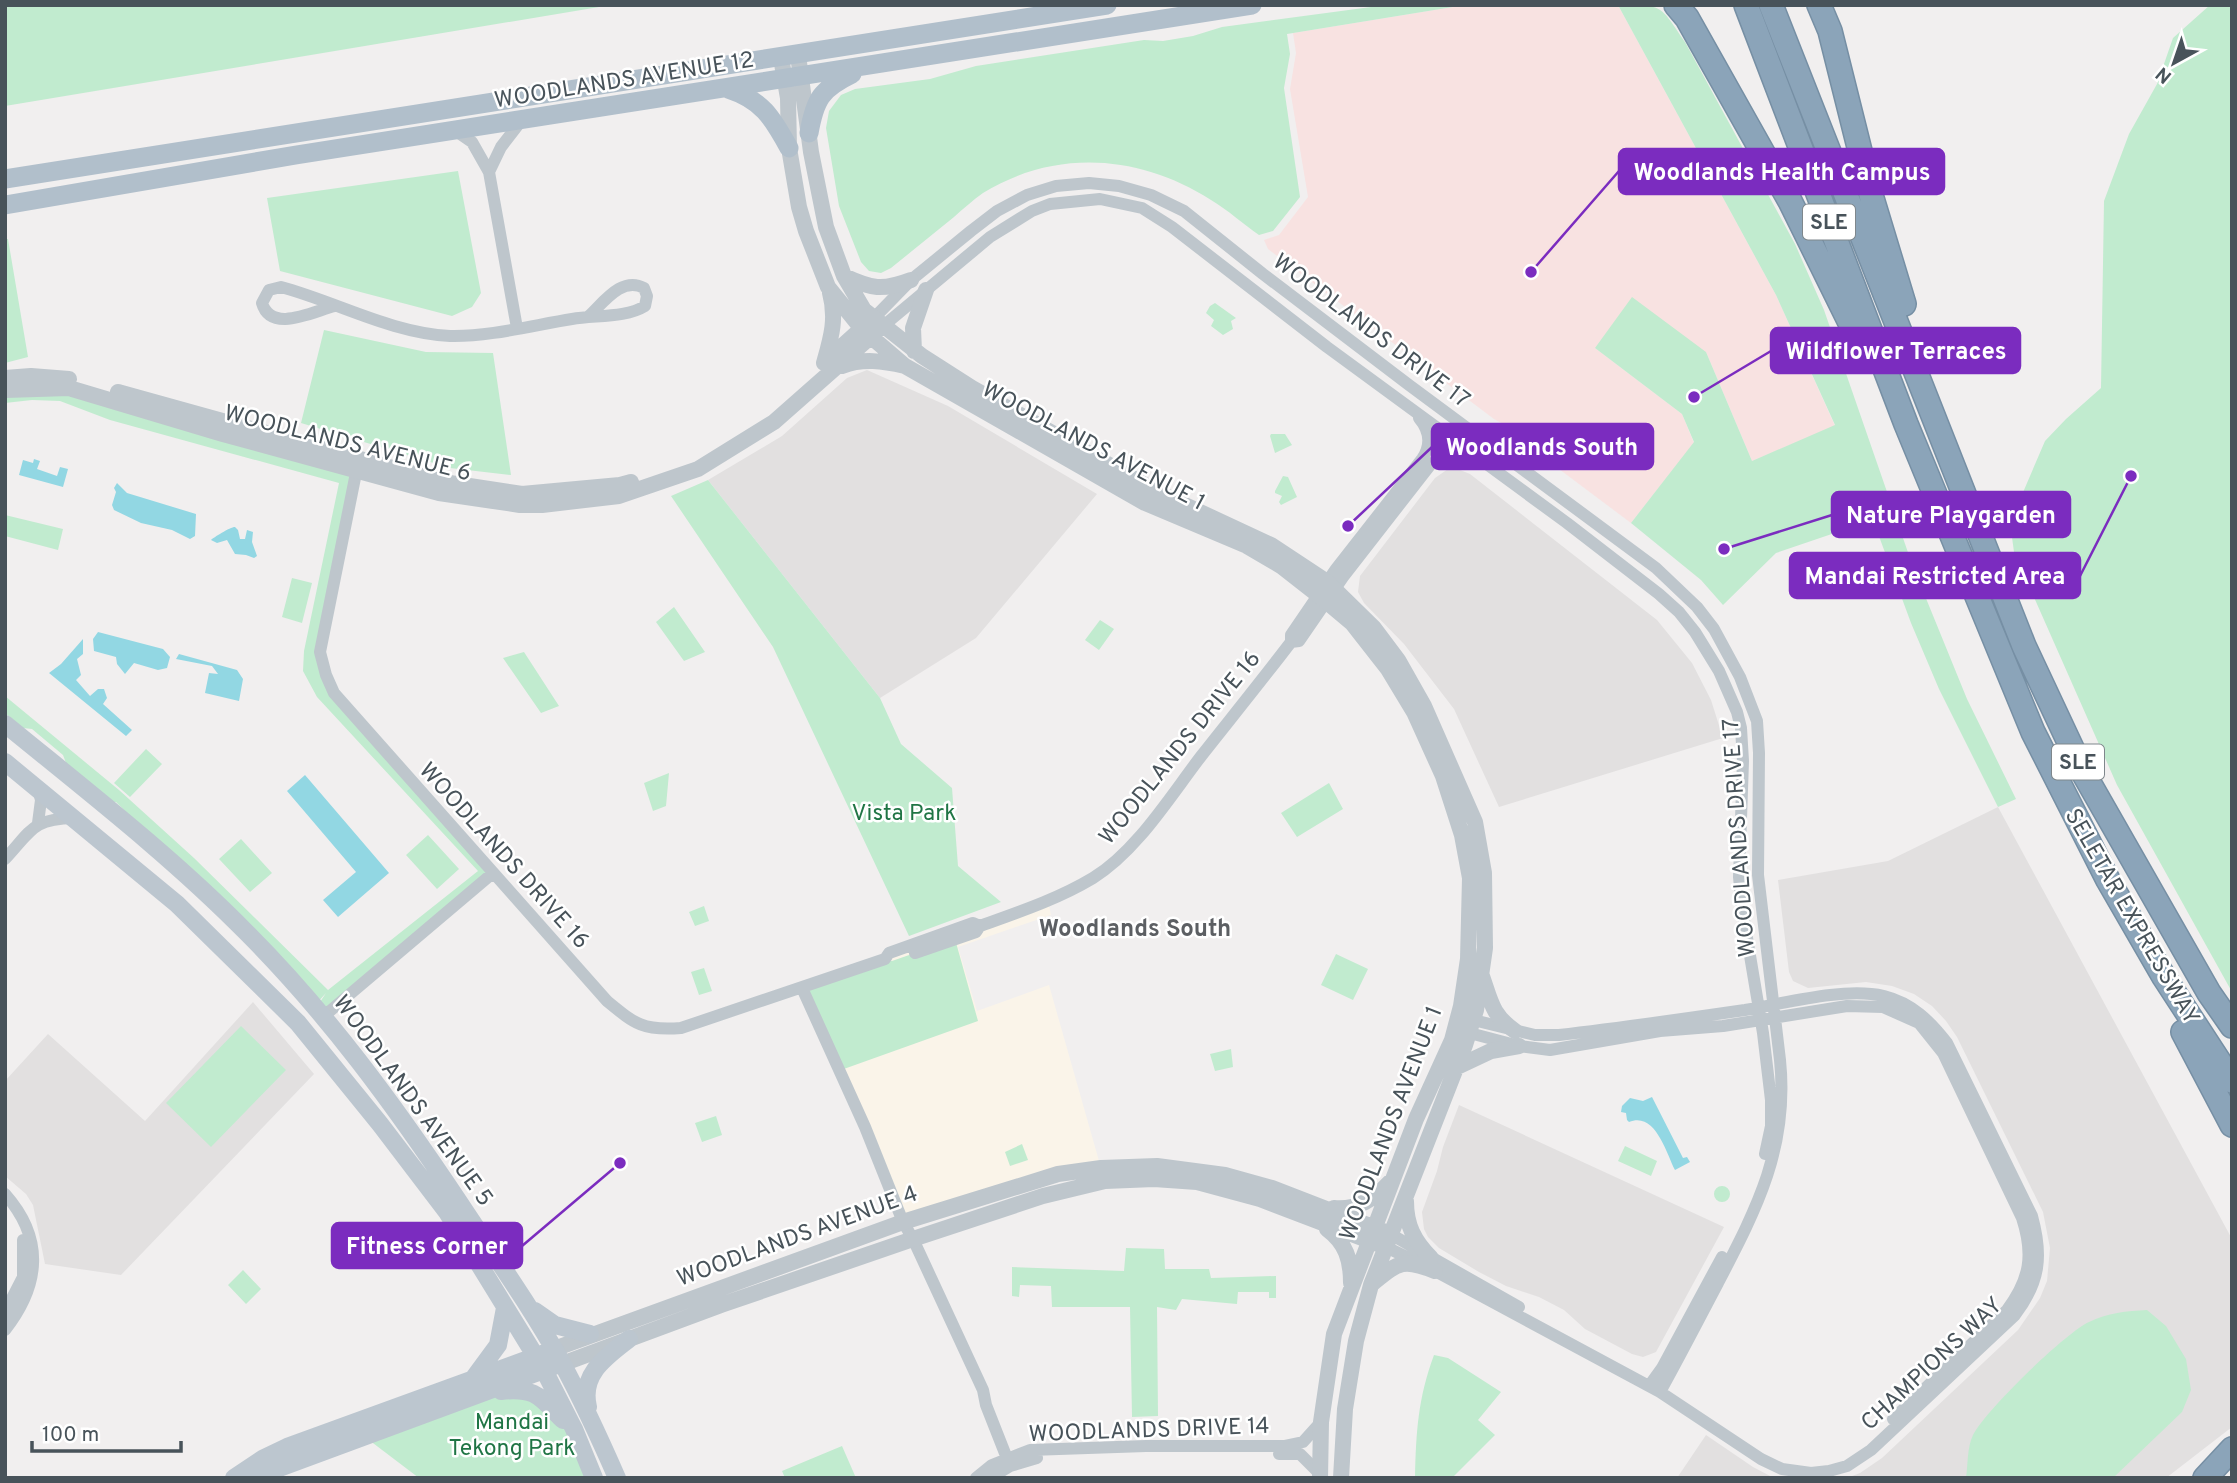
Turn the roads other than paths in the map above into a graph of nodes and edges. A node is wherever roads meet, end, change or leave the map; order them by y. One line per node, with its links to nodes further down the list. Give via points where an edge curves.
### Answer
1 (1107, 5): 7 (main road, WOODLANDS AVENUE 12)
2 (1252, 5): 8 (main road, WOODLANDS AVENUE 12)
3 (1676, 5): 33 (highway, via 1790,201 1896,416)
4 (1819, 5): 37 (highway, via 1871,195)
5 (1773, 9): 37 (highway, SELETAR EXPRESSWAY / SLE)
6 (1748, 12): 33 (highway, SELETAR EXPRESSWAY / SLE)
7 (789, 57): 9 (street, WOODLANDS AVENUE 1); 16 (main road, WOODLANDS AVENUE 12)
8 (869, 65): 9 (main road, WOODLANDS AVENUE 12); 13 (main road, via 821,94)
9 (794, 78): 10 (main road, WOODLANDS AVENUE 12); 13 (street, WOODLANDS AVENUE 1); 14 (street, WOODLANDS AVENUE 1, via 788,98)
10 (728, 89): 11 (main road, WOODLANDS AVENUE 12); 14 (main road, via 763,107)
11 (522, 120): 12 (main road, WOODLANDS AVENUE 12); 15 (street)
12 (456, 131): 15 (street, via 472,142); 17 (main road, WOODLANDS AVENUE 12)
13 (809, 133): 18 (street, WOODLANDS AVENUE 1, via 826,228)
14 (789, 148): 20 (street, WOODLANDS AVENUE 1, via 802,219)
15 (489, 172): 24 (street)
16 (5, 178)
17 (5, 205)
18 (844, 276): 19 (street, via 876,288); 25 (street, WOODLANDS AVENUE 1)
19 (911, 280): 25 (street, WOODLANDS DRIVE 17); 51 (street, WOODLANDS DRIVE 17, via 998,211 1043,189 1089,183 1150,195 1184,211 1656,568 1714,629 1757,721 1758,875)
20 (828, 287): 25 (street, WOODLANDS AVENUE 1); 28 (street, via 834,326)
21 (926, 290): 25 (street, WOODLANDS DRIVE 17); 26 (street, via 913,328); 31 (street, WOODLANDS DRIVE 17, via 990,237 1032,211 1100,199 1142,208)
22 (335, 306): 22 (street, via 284,320 266,313 262,303 268,290 281,287); 24 (street, via 440,335)
23 (589, 316): 24 (street)
24 (517, 328)
25 (872, 328): 26 (street, WOODLANDS AVENUE 1); 27 (street, WOODLANDS AVENUE 1, via 881,344); 28 (street, WOODLANDS AVENUE 6)
26 (914, 351): 32 (street, WOODLANDS AVENUE 1)
27 (905, 366): 28 (street, via 869,360); 34 (street, WOODLANDS AVENUE 1)
28 (827, 367): 36 (street, WOODLANDS AVENUE 6, via 774,422 698,469 619,496 520,505 439,493)
29 (5, 378): 36 (street, WOODLANDS AVENUE 6, via 70,379 213,417)
30 (5, 390): 36 (street, WOODLANDS AVENUE 6, via 69,388)
31 (1410, 407): 35 (street, WOODLANDS DRIVE 17); 38 (street, WOODLANDS DRIVE 16, via 1425,425 1427,452)
32 (1027, 419): 34 (street, via 1031,430); 38 (street, WOODLANDS AVENUE 1, via 1159,493 1271,545)
33 (1906, 425): 46 (highway, SELETAR EXPRESSWAY / SLE, via 2033,732)
34 (1052, 450): 38 (street, WOODLANDS AVENUE 1, via 1145,503 1247,546)
35 (1481, 459): 38 (street, WOODLANDS DRIVE 16, via 1448,454 1431,464); 51 (street, WOODLANDS DRIVE 17, via 1659,594 1695,632 1719,671 1741,728 1739,877)
36 (357, 465): 45 (street, WOODLANDS DRIVE 16, via 323,631 320,652 326,675 349,712)
37 (1958, 477): 54 (highway, SELETAR EXPRESSWAY / SLE, via 2024,646 2084,774)
38 (1327, 592): 48 (street, WOODLANDS AVENUE 1, via 1374,628 1398,660 1424,706 1475,822 1484,873); 49 (street, WOODLANDS DRIVE 16, via 1158,813 1122,854 1094,877 1048,901 980,926 976,932); 53 (street, WOODLANDS AVENUE 1, via 1380,658 1414,712 1443,776 1462,835 1470,878)
39 (5, 724): 47 (main road, WOODLANDS AVENUE 5, via 127,822)
40 (5, 762): 41 (main road, WOODLANDS AVENUE 5)
41 (38, 789): 42 (main road, WOODLANDS AVENUE 5); 43 (street)
42 (74, 818): 43 (street); 50 (main road, WOODLANDS AVENUE 5, via 177,904)
43 (38, 824): 44 (street)
44 (5, 859)
45 (493, 873): 49 (street, WOODLANDS DRIVE 16, via 607,1001 643,1027 681,1028); 52 (street)
46 (2108, 880): 57 (highway, SELETAR EXPRESSWAY / SLE); 58 (highway)
47 (246, 931): 50 (main road, via 250,948 282,984); 52 (main road, WOODLANDS AVENUE 5)
48 (1482, 974): 53 (street, WOODLANDS AVENUE 1); 55 (street, via 1494,1010)
49 (802, 988): 67 (street)
50 (273, 996): 75 (main road, WOODLANDS AVENUE 5, via 447,1212)
51 (1767, 1012): 55 (street, CHAMPIONS WAY, via 1723,1026 1660,1031 1562,1049 1550,1050); 82 (street, WOODLANDS DRIVE 17, via 1771,1126 1762,1167 1748,1209); 82 (street, CHAMPIONS WAY, via 1884,1007 1919,1023 1943,1053 2022,1218 2029,1238 2027,1273 2020,1294 2007,1310 1881,1432 1835,1462 1818,1466 1786,1462)
52 (323, 1014): 74 (main road, WOODLANDS AVENUE 5, via 405,1121)
53 (1464, 1025): 55 (street, CHAMPIONS WAY); 56 (street, WOODLANDS AVENUE 1); 60 (street, WOODLANDS AVENUE 1)
54 (2232, 1026)
55 (1517, 1038): 56 (street)
56 (1457, 1067): 59 (street, WOODLANDS AVENUE 1)
57 (2232, 1082)
58 (2232, 1125)
59 (1425, 1142): 60 (street, via 1414,1149); 63 (street, WOODLANDS AVENUE 1)
60 (1405, 1148): 61 (street, WOODLANDS AVENUE 1)
61 (1394, 1177): 65 (street, via 1363,1204); 68 (street, WOODLANDS AVENUE 1)
62 (5, 1194): 77 (street, via 21,1212 34,1265 28,1290)
63 (1406, 1195): 70 (street, WOODLANDS AVENUE 1); 71 (street, via 1407,1220)
64 (5, 1202): 76 (street, via 22,1234 24,1261 20,1286)
65 (1323, 1207): 67 (street, WOODLANDS AVENUE 4, via 1225,1175 1133,1166 1058,1174); 68 (street, WOODLANDS AVENUE 4)
66 (1307, 1217): 68 (street, WOODLANDS AVENUE 4); 69 (street, WOODLANDS AVENUE 4, via 1197,1182 1105,1181 1043,1196); 73 (street, via 1333,1233 1348,1253)
67 (903, 1222): 69 (street); 78 (street, WOODLANDS AVENUE 4)
68 (1371, 1234): 70 (street, WOODLANDS AVENUE 4); 73 (street, WOODLANDS AVENUE 1)
69 (913, 1239): 79 (street, WOODLANDS AVENUE 4); 89 (street, via 983,1390 993,1402)
70 (1389, 1241): 71 (street, CHAMPIONS WAY); 72 (street, WOODLANDS AVENUE 1)
71 (1433, 1264): 72 (street, via 1403,1263); 82 (street, CHAMPIONS WAY)
72 (1371, 1285): 97 (street, WOODLANDS AVENUE 1, via 1345,1409)
73 (1350, 1291): 85 (street, WOODLANDS AVENUE 1, via 1334,1334)
74 (521, 1295): 78 (main road, via 555,1325); 80 (main road, WOODLANDS AVENUE 5)
75 (505, 1308): 81 (main road, WOODLANDS AVENUE 5); 83 (main road, via 498,1345)
76 (5, 1312)
77 (5, 1330)
78 (590, 1334): 80 (street, WOODLANDS AVENUE 4)
79 (629, 1339): 80 (street, WOODLANDS AVENUE 4); 84 (main road, via 591,1374 586,1399)
80 (558, 1356): 81 (main road, WOODLANDS AVENUE 4); 84 (main road, WOODLANDS AVENUE 5)
81 (540, 1363): 83 (main road, WOODLANDS AVENUE 4); 86 (main road, WOODLANDS AVENUE 5)
82 (1657, 1386)
83 (477, 1387): 86 (main road, via 532,1392); 91 (main road, WOODLANDS AVENUE 4, via 288,1447); 92 (main road, WOODLANDS AVENUE 4)
84 (590, 1417): 94 (main road, WOODLANDS AVENUE 5)
85 (1321, 1422): 89 (street, WOODLANDS DRIVE 14, via 1309,1438 1291,1446 1066,1447 1030,1450); 90 (street, WOODLANDS AVENUE 1)
86 (574, 1429): 93 (main road, WOODLANDS AVENUE 5)
87 (2232, 1449): 98 (highway)
88 (2232, 1457): 98 (highway)
89 (1013, 1460): 90 (street, WOODLANDS DRIVE 14, via 1067,1455 1297,1454); 95 (street, WOODLANDS DRIVE 14, via 992,1465); 96 (street, WOODLANDS DRIVE 14)
90 (1320, 1475)
91 (234, 1478)
92 (262, 1478)
93 (594, 1478)
94 (617, 1478)
95 (976, 1478)
96 (990, 1478)
97 (1341, 1478)
98 (2205, 1478)

